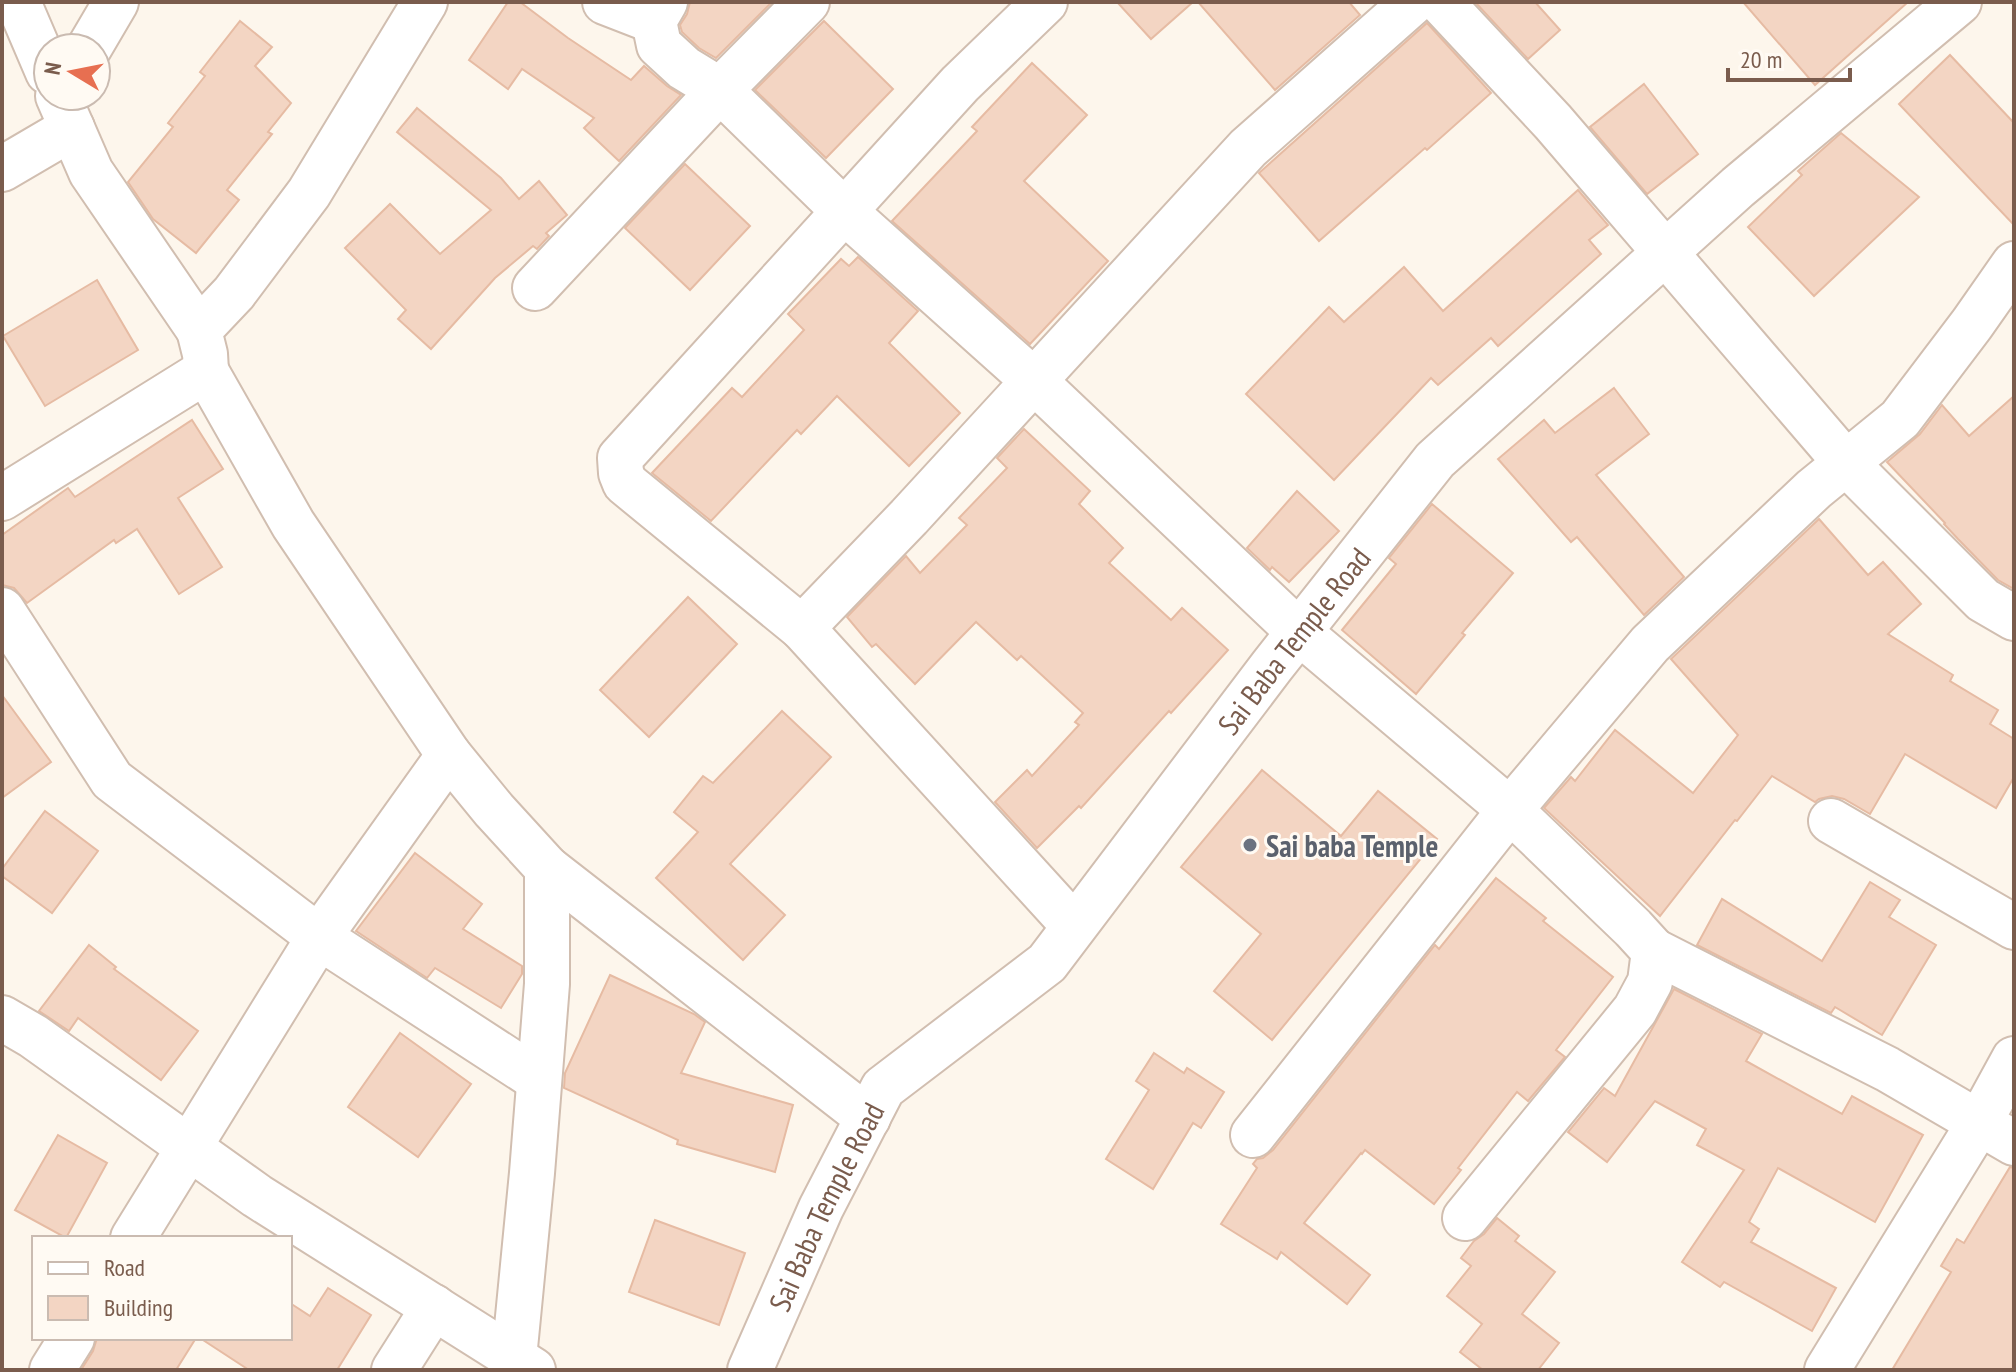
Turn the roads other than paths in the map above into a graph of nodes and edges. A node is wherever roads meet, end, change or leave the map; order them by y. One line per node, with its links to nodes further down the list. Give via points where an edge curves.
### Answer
1 (18, 2): 12 (street)
2 (116, 2): 11 (street)
3 (425, 2): 21 (street, via 309,193 234,293)
4 (605, 2): 10 (street)
5 (807, 2): 13 (street)
6 (1045, 2): 17 (street, via 960,84)
7 (1413, 2): 22 (street, via 1248,148)
8 (1441, 2): 18 (street)
9 (1958, 2): 18 (street, Sai Baba Temple Road)
10 (659, 11): 13 (street, via 659,45)
11 (98, 32)
12 (32, 34)
13 (720, 90): 17 (street); 20 (street)
14 (49, 112): 16 (street)
15 (66, 112): 21 (street, via 91,172)
16 (2, 169)
17 (845, 212): 22 (street); 27 (street, via 620,458 625,483)
18 (1666, 253): 23 (street); 28 (street, Sai Baba Temple Road, via 1435,460)
19 (2014, 264): 23 (street, via 1900,419)
20 (535, 288)
21 (202, 351): 24 (street); 29 (street, via 293,524)
22 (1034, 381): 27 (street); 28 (street)
23 (1846, 463): 26 (street, via 1983,600); 30 (street, via 1650,644)
24 (2, 498)
25 (2, 610): 35 (street, via 112,780)
26 (2014, 618)
27 (802, 628): 33 (street)
28 (1299, 632): 30 (street); 33 (street, Sai Baba Temple Road)
29 (449, 755): 32 (street); 35 (street)
30 (1510, 810): 36 (street); 42 (street)
31 (1831, 821): 34 (street)
32 (547, 868): 39 (street, via 547,984); 40 (street)
33 (1074, 926): 40 (street, Sai Baba Temple Road, via 1047,963 883,1088)
34 (2014, 927)
35 (319, 937): 39 (street); 43 (street)
36 (1654, 951): 41 (street, via 1887,1069); 44 (street, via 1650,982 1635,1010)
37 (2, 1018): 43 (street)
38 (2014, 1059): 41 (street)
39 (539, 1080): 48 (street)
40 (868, 1118): 51 (street, Sai Baba Temple Road, via 821,1208)
41 (1997, 1133): 52 (street)
42 (1253, 1135)
43 (189, 1147): 45 (street); 46 (street)
44 (1465, 1218)
45 (134, 1236)
46 (434, 1307): 48 (street); 50 (street)
47 (71, 1340): 49 (street)
48 (524, 1364)
49 (52, 1370)
50 (394, 1370)
51 (750, 1370)
52 (1827, 1370)

